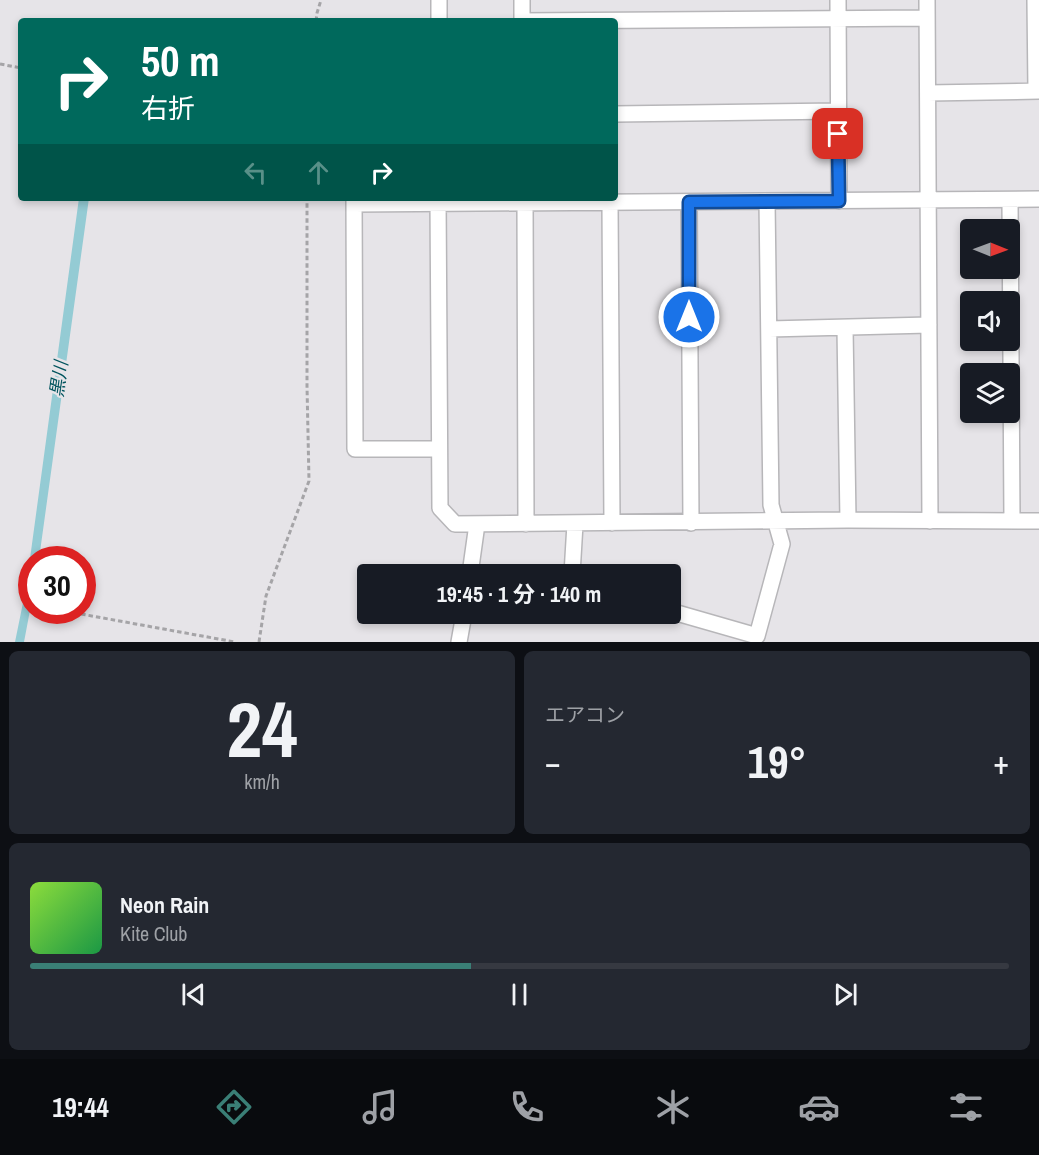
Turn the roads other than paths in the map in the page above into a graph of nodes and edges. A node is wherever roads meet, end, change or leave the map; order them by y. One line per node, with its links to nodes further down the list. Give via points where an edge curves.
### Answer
1 (439, 0): 6 (street)
2 (522, 0): 7 (street)
3 (838, 0): 8 (street)
4 (927, 0): 9 (street)
5 (1035, 0): 11 (street)
6 (439, 18)
7 (522, 18)
8 (838, 18): 9 (street); 10 (street); 13 (street)
9 (927, 18): 12 (street)
10 (618, 20)
11 (1037, 91): 12 (street)
12 (928, 93): 16 (street)
13 (838, 111): 14 (street); 22 (street)
14 (618, 114)
15 (1039, 199): 17 (street)
16 (928, 200): 17 (street); 22 (street); 25 (street)
17 (1010, 200): 32 (street)
18 (354, 201): 19 (street); 28 (street, via 355,449)
19 (438, 201): 20 (street); 28 (street)
20 (525, 201): 24 (street); 37 (street)
21 (767, 201): 22 (street); 23 (street); 27 (street)
22 (839, 201)
23 (689, 202): 24 (street); 35 (street)
24 (610, 203): 34 (street)
25 (929, 326): 26 (street); 31 (street)
26 (845, 328): 27 (street); 29 (street)
27 (769, 329): 30 (street, via 771,505)
28 (440, 449): 36 (street, via 440,508 455,524)
29 (848, 520): 30 (street); 31 (street)
30 (776, 521): 35 (street); 41 (street, via 782,544 757,636)
31 (930, 521): 32 (street)
32 (1012, 521): 33 (street)
33 (1039, 521)
34 (612, 523): 35 (street); 38 (street)
35 (691, 523)
36 (477, 524): 37 (street); 39 (street)
37 (526, 524): 38 (street)
38 (574, 524): 40 (street)
39 (471, 564)
40 (572, 564)
41 (681, 614)
42 (462, 624): 43 (street)
43 (459, 642)

